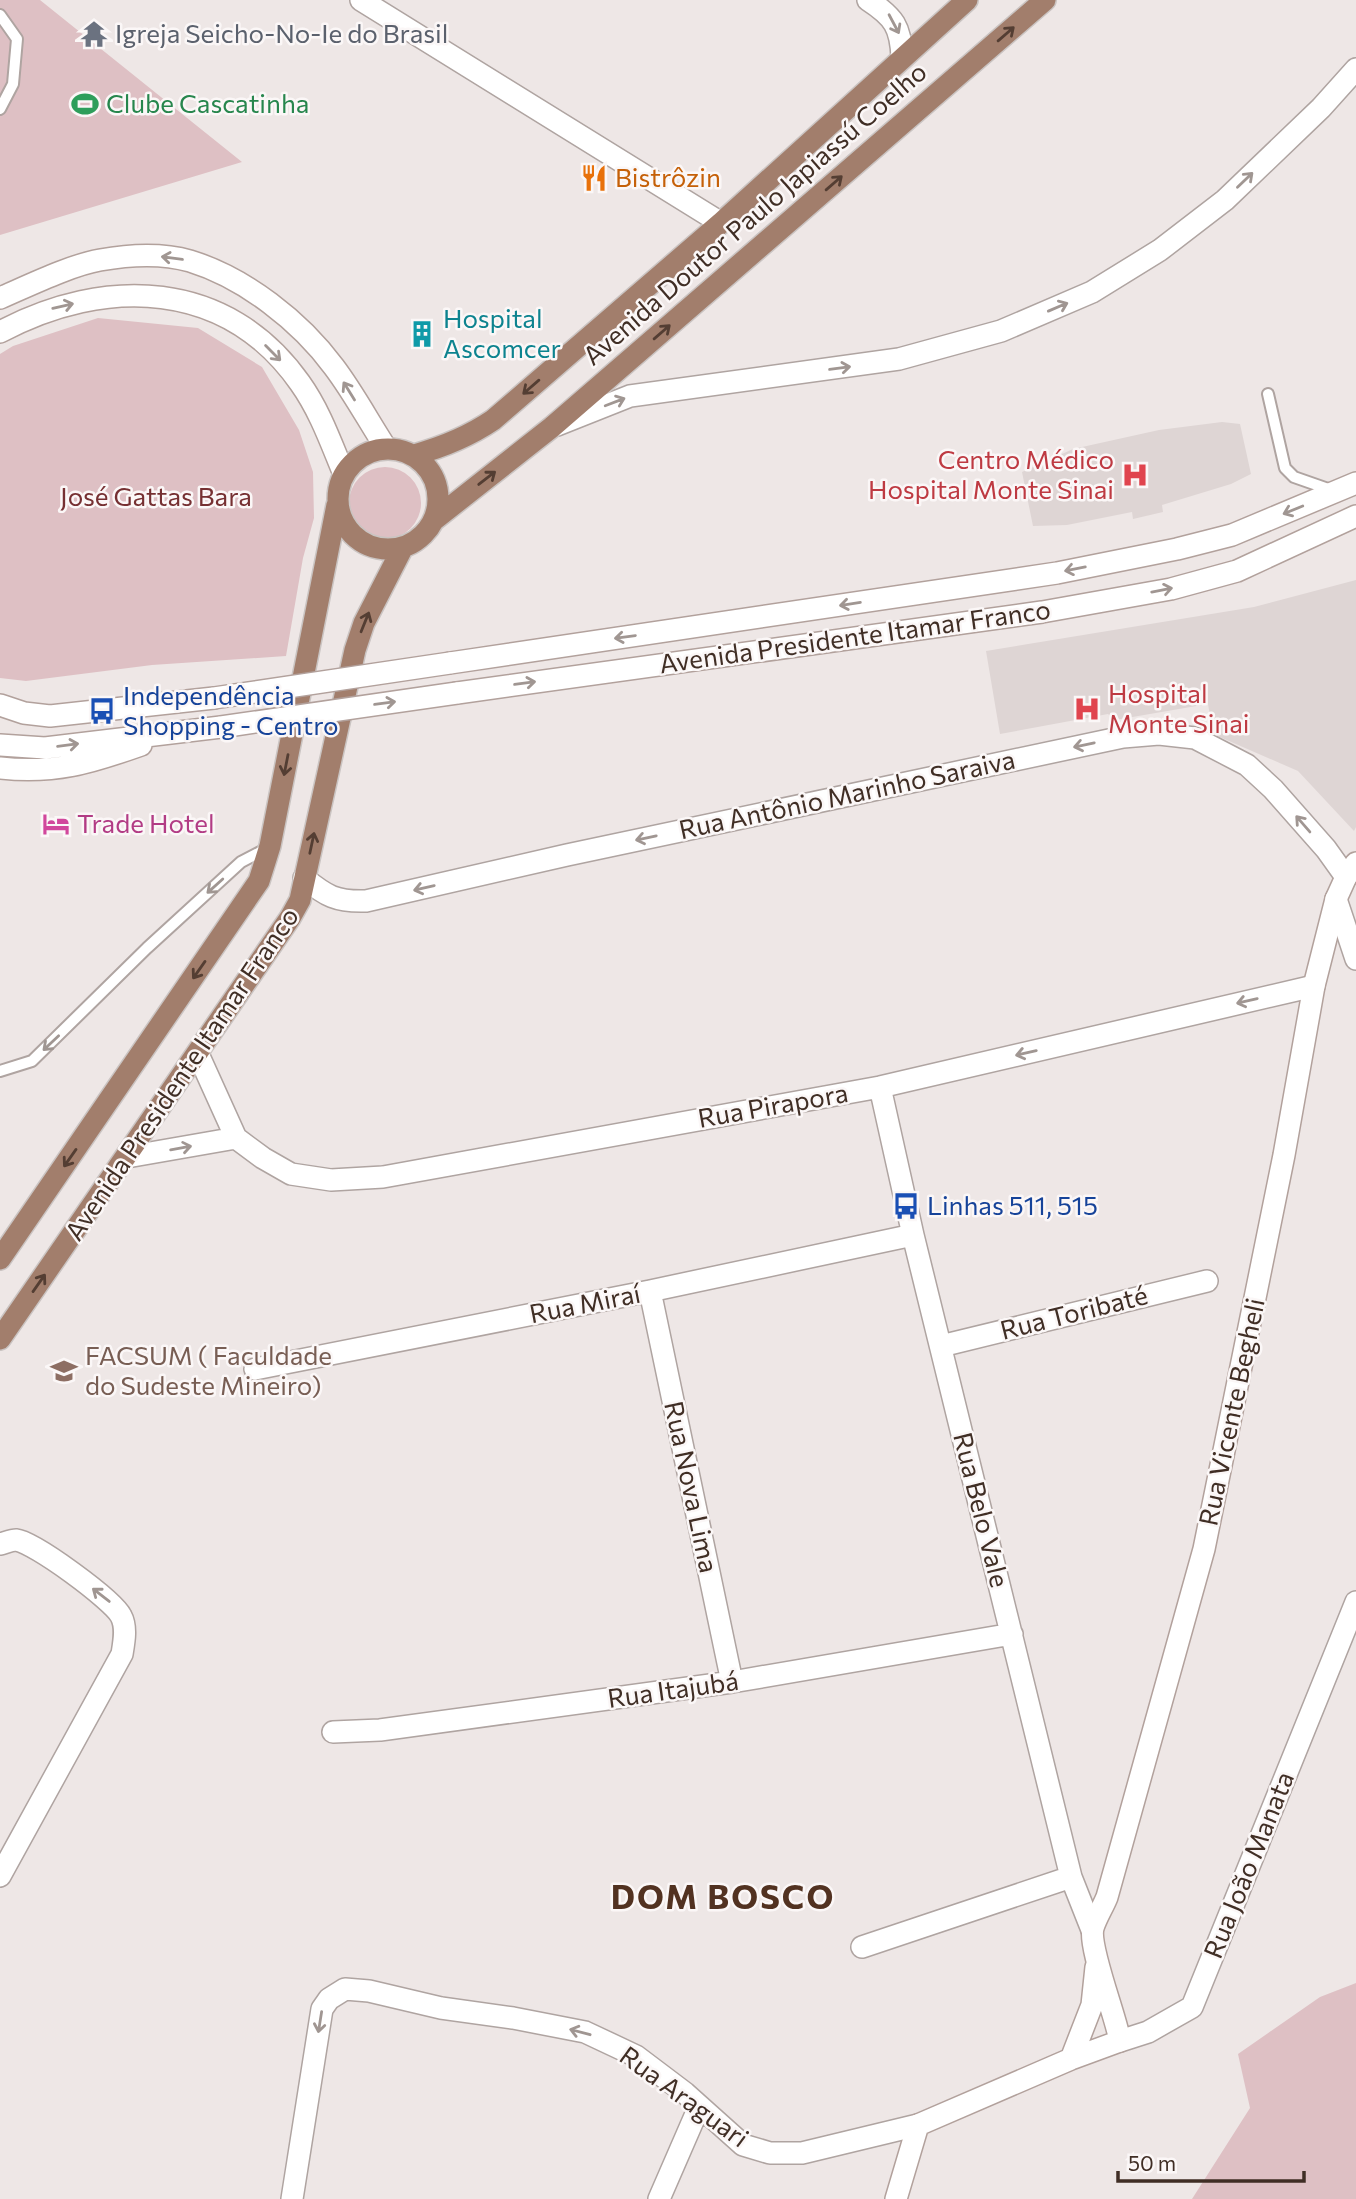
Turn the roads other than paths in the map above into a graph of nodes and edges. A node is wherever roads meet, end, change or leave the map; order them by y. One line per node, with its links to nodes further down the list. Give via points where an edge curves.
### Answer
1 (362, 0): 11 (street)
2 (868, 0): 6 (street, one-way to 6, via 888,12 901,38)
3 (967, 0): 6 (main road, Avenida Doutor Paulo Japiassú Coelho)
4 (1045, 0): 15 (main road, Avenida Doutor Paulo Japiassú Coelho, one-way to 4)
5 (0, 15): 9 (lane, via 17,39)
6 (902, 58): 11 (main road, Avenida Doutor Paulo Japiassú Coelho)
7 (1356, 69): 15 (street, one-way to 7, via 630,397 899,359 1001,331 1092,292 1160,250 1225,200)
8 (0, 82): 9 (lane)
9 (13, 84): 10 (lane)
10 (0, 109)
11 (721, 223): 17 (main road, Avenida Doutor Paulo Japiassú Coelho, one-way to 17, via 493,420 444,447)
12 (0, 298): 16 (street, one-way to 12, via 334,367 308,338 257,295 208,268 149,256 98,260)
13 (0, 332): 18 (street, one-way to 18, via 52,308 104,297 160,296 199,304 240,325 274,351 321,418)
14 (1268, 394): 20 (lane, via 1284,468 1294,477)
15 (552, 427): 23 (main road, Avenida Doutor Paulo Japiassú Coelho, one-way to 15)
16 (386, 448): 17 (main road); 18 (main road, via 354,461)
17 (414, 455): 23 (main road, via 434,477 438,506)
18 (344, 474): 21 (main road)
19 (1356, 483): 20 (street, Avenida Presidente Itamar Franco)
20 (1336, 492): 25 (street, Avenida Presidente Itamar Franco, one-way to 25, bridge, via 1232,535 1057,573 214,698 50,716)
21 (338, 505): 24 (main road, via 349,532 361,541 374,547); 29 (main road, Avenida Presidente Itamar Franco, one-way to 29)
22 (1356, 516): 26 (street, Avenida Presidente Itamar Franco, one-way to 22, bridge, via 1042,612 1171,589 1237,571)
23 (434, 520): 24 (main road, via 427,532)
24 (403, 547): 31 (main road, Avenida Presidente Itamar Franco, one-way to 24, via 355,650 364,622)
25 (0, 705)
26 (176, 732): 27 (street, Avenida Presidente Itamar Franco, one-way to 26, via 45,748); 28 (street, via 89,763 42,771)
27 (0, 745)
28 (0, 768)
29 (270, 846): 36 (lane, one-way to 36, via 241,862 32,1060); 41 (main road, Avenida Presidente Itamar Franco, one-way to 41, via 259,881 247,900)
30 (1351, 870): 31 (street, Rua Antônio Marinho Saraiva, one-way to 31, via 1247,765 1195,738 1159,734 1123,737 366,901 346,902 325,895); 32 (street, Rua Vicente Begheli)
31 (304, 877): 35 (main road, Avenida Presidente Itamar Franco, via 300,900 290,918)
32 (1336, 900): 33 (street); 34 (street, Rua Vicente Begheli)
33 (1356, 959)
34 (1314, 986): 37 (street, Rua Pirapora, one-way to 37); 54 (street, Rua Vicente Begheli, via 1204,1549 1111,1884)
35 (198, 1054): 38 (street); 39 (main road, Avenida Presidente Itamar Franco)
36 (3, 1071)
37 (880, 1087): 38 (street, Rua Pirapora, via 383,1177 331,1180 290,1174); 40 (street, Rua Belo Vale)
38 (236, 1138): 39 (street, one-way to 38)
39 (127, 1157): 44 (main road, Avenida Presidente Itamar Franco, one-way to 39)
40 (913, 1236): 43 (street, Rua Miraí); 45 (street, Rua Belo Vale)
41 (0, 1259)
42 (1207, 1281): 45 (street, Rua Toribaté)
43 (650, 1291): 46 (street, Rua Miraí); 50 (street, Rua Nova Lima)
44 (0, 1339)
45 (941, 1346): 49 (street, Rua Belo Vale)
46 (255, 1369)
47 (0, 1544): 52 (street, one-way to 47, via 122,1654 125,1633 122,1617 108,1599 38,1549 16,1540)
48 (1356, 1602): 57 (street, Rua João Manata, via 1192,2007 1148,2032)
49 (1012, 1634): 50 (street, Rua Itajubá); 53 (street, Rua Belo Vale)
50 (732, 1682): 51 (street, Rua Itajubá, via 380,1730)
51 (333, 1732)
52 (0, 1875)
53 (1071, 1877): 54 (street, Rua Belo Vale); 55 (street)
54 (1092, 1930): 56 (street)
55 (862, 1947)
56 (1097, 1958): 57 (street); 58 (street, via 1092,2005)
57 (1119, 2041): 58 (street, Rua João Manata)
58 (1071, 2059): 60 (street, Rua Araguari)
59 (699, 2106): 60 (street, Rua Araguari, via 743,2145 770,2153 802,2153); 61 (street, Rua Araguari, one-way to 61, via 636,2056 585,2032 345,1989 322,2010); 62 (street)
60 (918, 2125): 63 (street)
61 (292, 2199)
62 (659, 2199)
63 (896, 2199)

